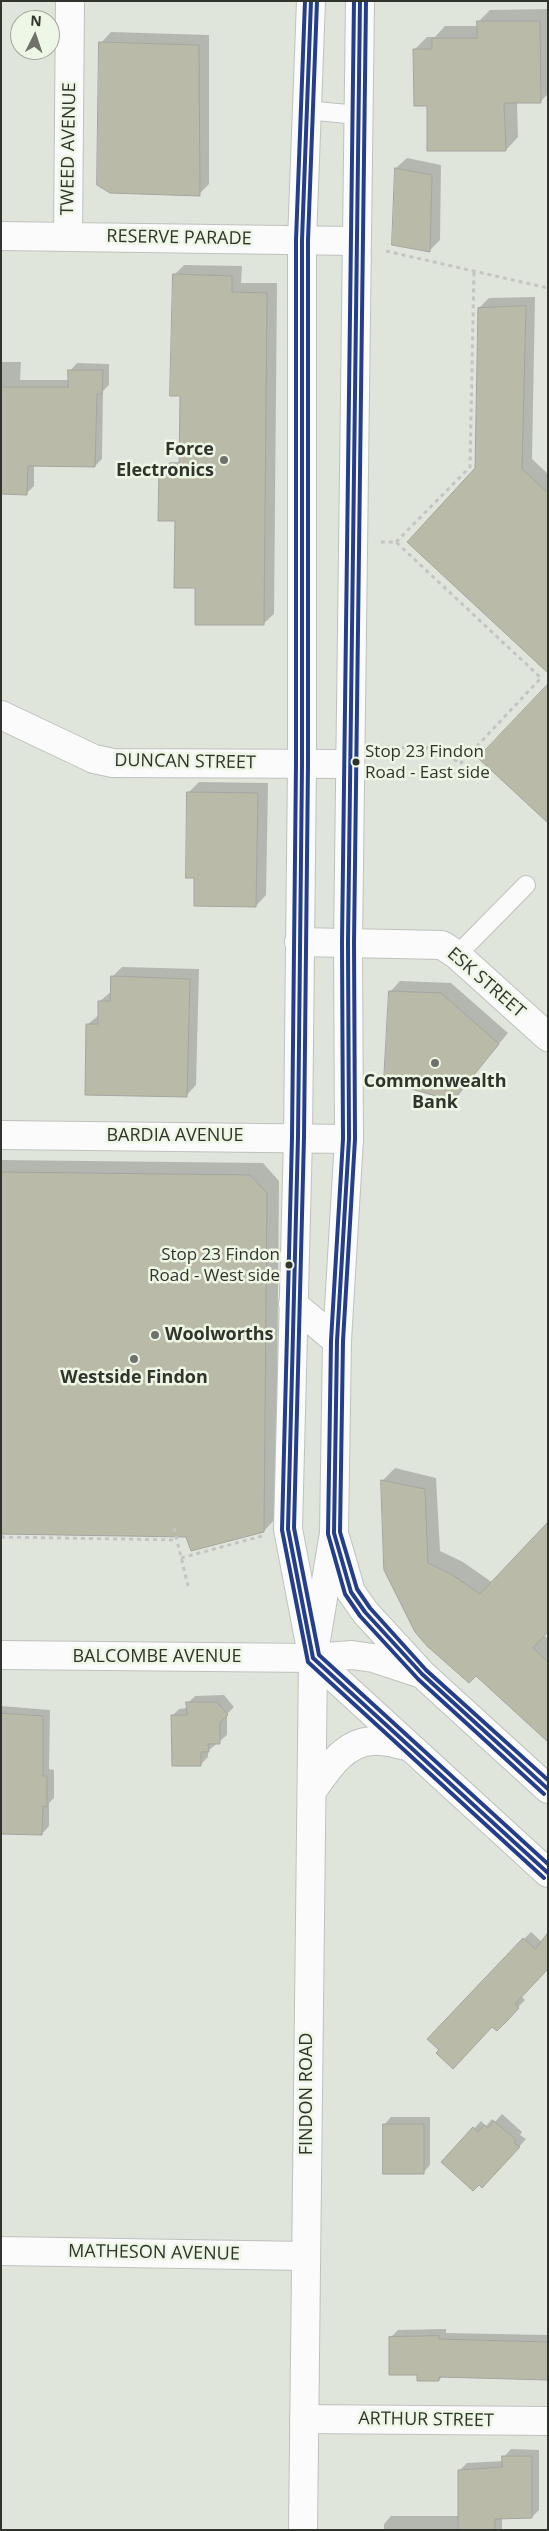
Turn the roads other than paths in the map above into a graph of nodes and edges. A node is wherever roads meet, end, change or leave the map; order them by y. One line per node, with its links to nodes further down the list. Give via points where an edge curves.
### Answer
1 (70, 1): 7 (main road, TWEED AVENUE)
2 (311, 1): 4 (main road, FINDON ROAD)
3 (360, 1): 5 (main road, FINDON ROAD)
4 (306, 110): 5 (lane); 8 (main road, FINDON ROAD)
5 (358, 115): 9 (main road, FINDON ROAD)
6 (1, 236): 7 (main road, RESERVE PARADE)
7 (68, 237): 8 (main road, RESERVE PARADE)
8 (302, 240): 9 (main road, RESERVE PARADE); 11 (main road, FINDON ROAD)
9 (368, 245): 12 (main road, FINDON ROAD)
10 (1, 715): 11 (main road, DUNCAN STREET, via 94,759 113,763)
11 (302, 764): 12 (main road, DUNCAN STREET); 14 (main road, FINDON ROAD)
12 (350, 764): 15 (main road, FINDON ROAD)
13 (526, 886): 16 (lane)
14 (299, 942): 15 (main road, ESK STREET); 19 (main road, FINDON ROAD)
15 (348, 942): 16 (main road, ESK STREET, via 442,945); 20 (main road, FINDON ROAD)
16 (457, 955): 17 (main road, ESK STREET)
17 (548, 1037)
18 (1, 1135): 19 (main road, BARDIA AVENUE)
19 (298, 1137): 20 (main road, BARDIA AVENUE); 21 (main road, FINDON ROAD)
20 (349, 1139): 22 (main road, FINDON ROAD)
21 (293, 1304): 22 (main road); 25 (main road, FINDON ROAD, via 288,1529)
22 (338, 1341): 23 (main road, FINDON ROAD)
23 (334, 1533): 25 (main road, FINDON ROAD); 26 (main road, via 351,1592 365,1612)
24 (1, 1655): 25 (main road, BALCOMBE AVENUE)
25 (313, 1658): 26 (main road, BALCOMBE AVENUE, via 352,1655 373,1658); 27 (main road); 29 (main road, FINDON ROAD)
26 (422, 1674): 28 (main road)
27 (407, 1746): 29 (main road, via 372,1741 356,1744 339,1756); 30 (main road)
28 (548, 1789)
29 (312, 1791): 32 (main road, FINDON ROAD)
30 (548, 1873)
31 (1, 2251): 32 (main road, MATHESON AVENUE)
32 (306, 2256): 33 (main road, FINDON ROAD)
33 (304, 2419): 34 (main road, ARTHUR STREET); 35 (main road, FINDON ROAD)
34 (548, 2421)
35 (303, 2530)

